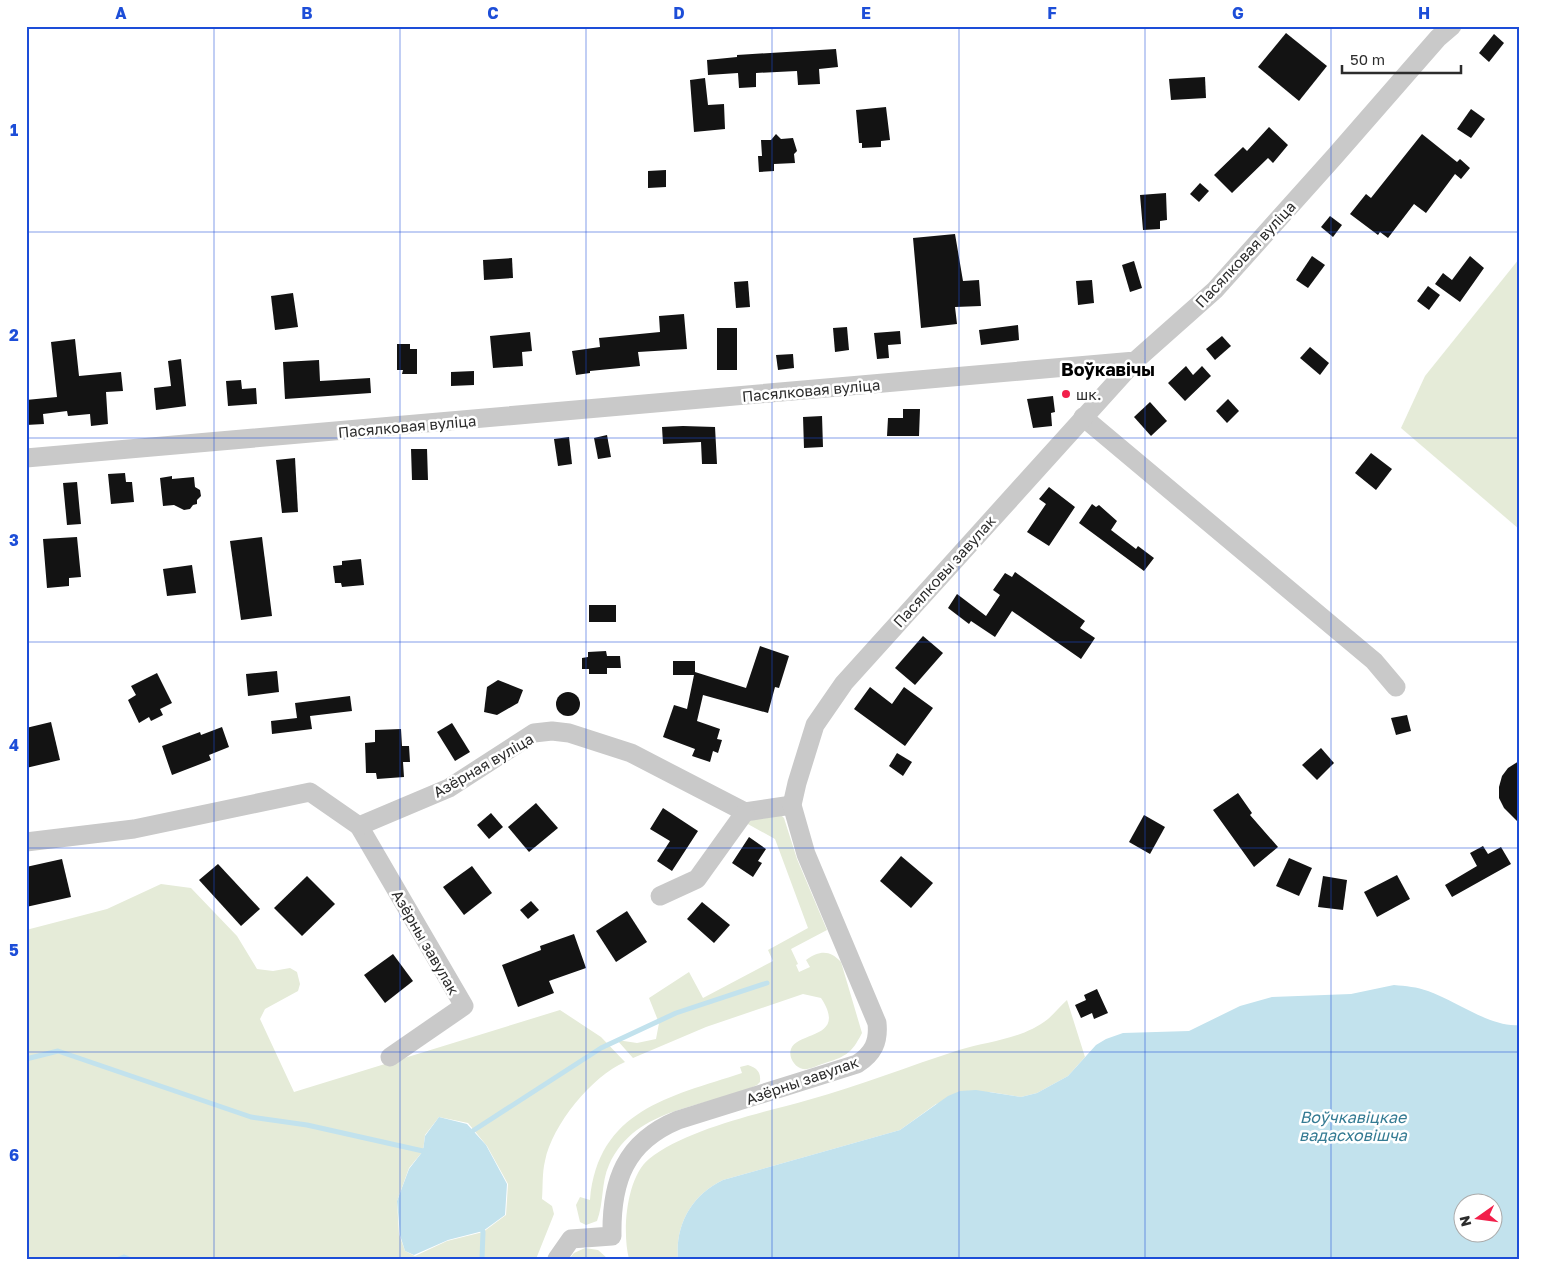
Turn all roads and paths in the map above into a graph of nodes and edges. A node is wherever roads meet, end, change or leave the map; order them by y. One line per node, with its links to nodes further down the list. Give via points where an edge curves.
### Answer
1 (1452, 26): 2 (street, Пасялковая вуліца, via 1215,290)
2 (1135, 361): 3 (street, Пасялковы завулак); 4 (street, Пасялковая вуліца)
3 (1083, 417): 5 (street, via 1374,661); 6 (street, Пасялковы завулак, via 844,683 815,725 796,782)
4 (26, 458)
5 (1396, 687)
6 (792, 805): 7 (street); 12 (street, Азёрны завулак, via 806,854 877,1023 874,1047 857,1064 678,1120 651,1134 631,1154 618,1178 612,1205 612,1236 571,1239)
7 (745, 812): 8 (street, Азёрная вуліца, via 631,753 569,733 552,731 534,733 448,788); 10 (street, via 697,879)
8 (359, 826): 9 (street, via 310,792 134,828); 11 (street, Азёрны завулак, via 464,1006)
9 (26, 842)
10 (660, 896)
11 (390, 1057)
12 (557, 1259)

